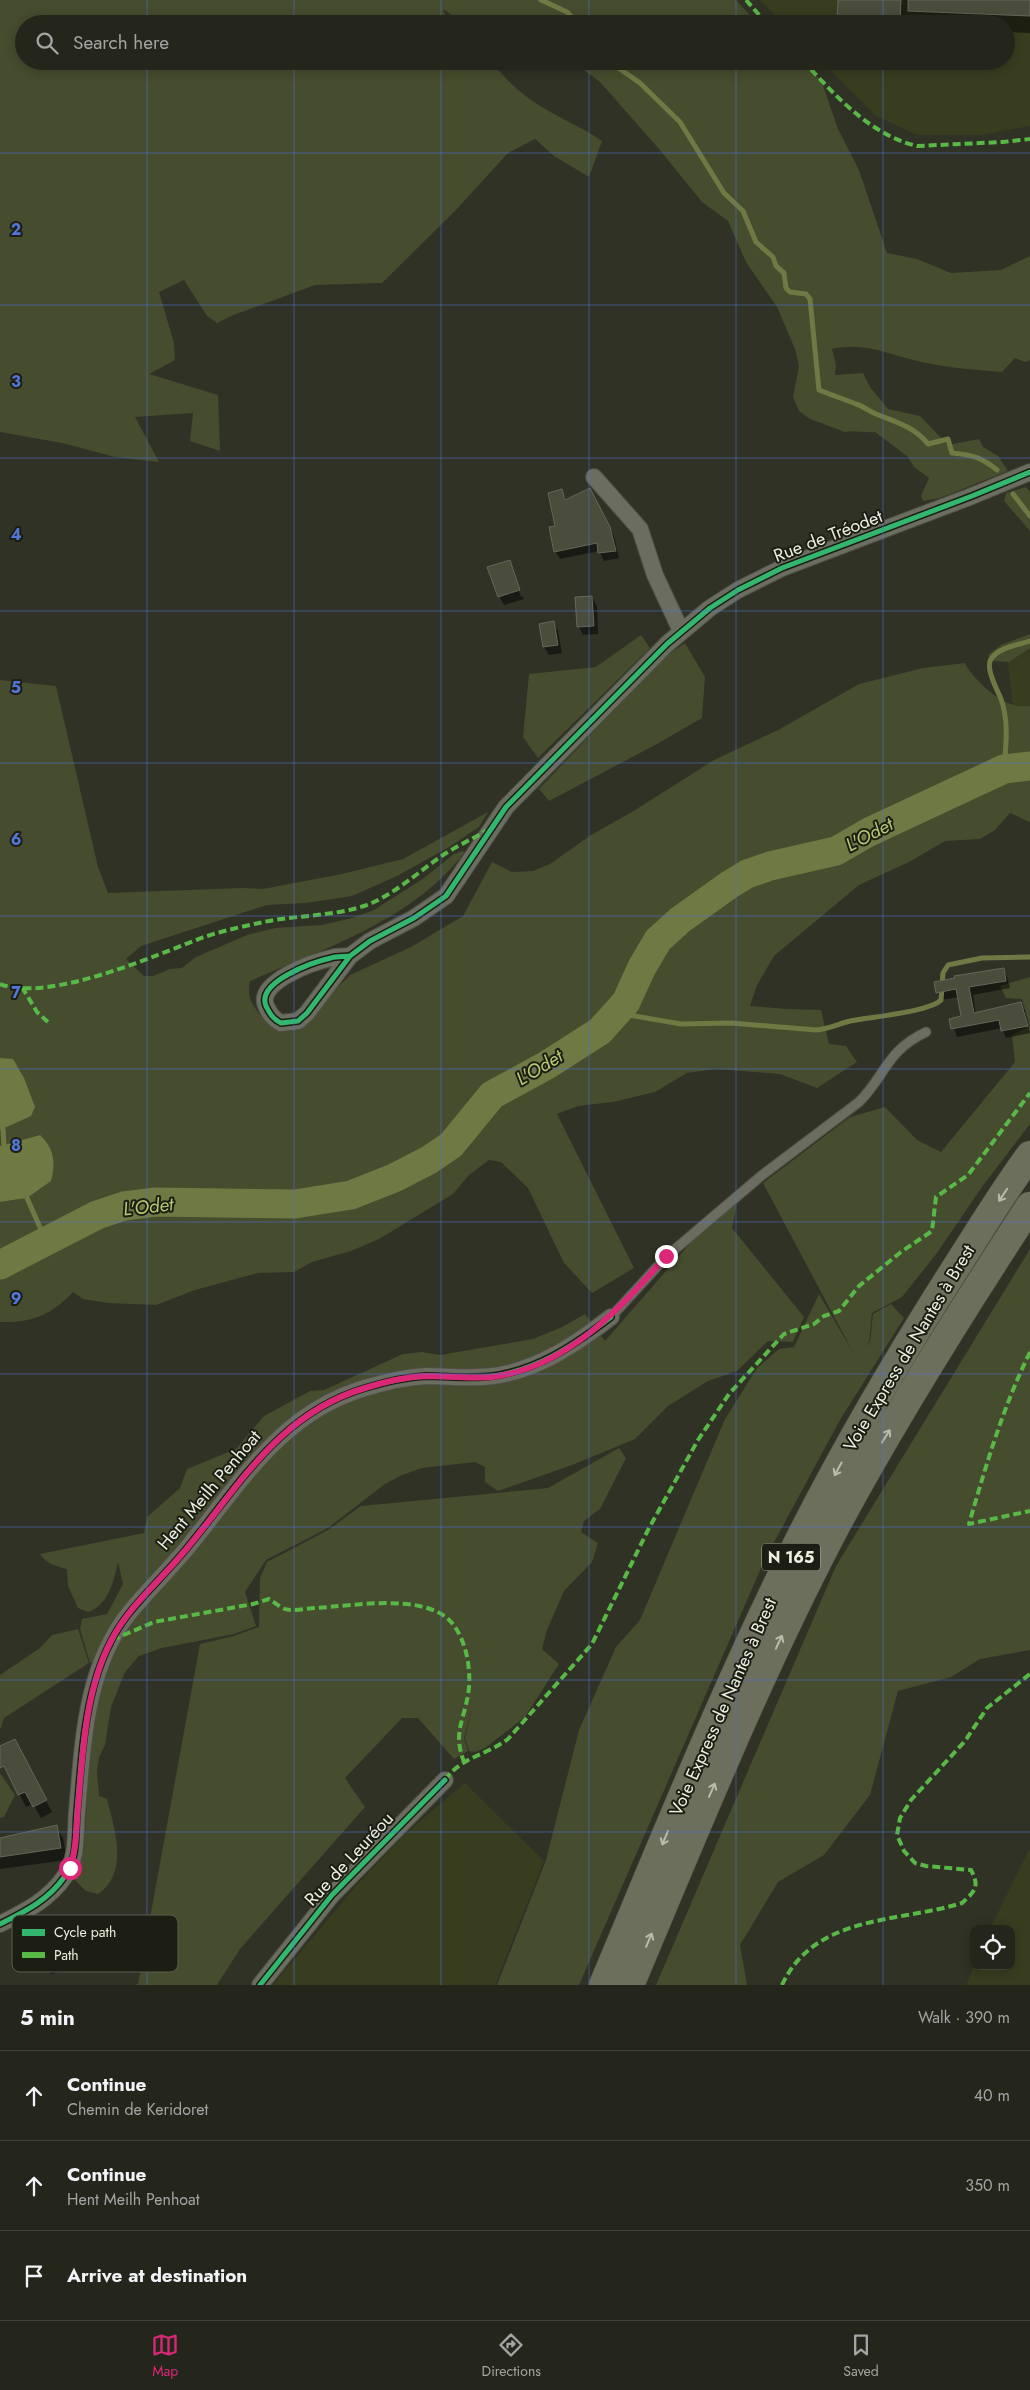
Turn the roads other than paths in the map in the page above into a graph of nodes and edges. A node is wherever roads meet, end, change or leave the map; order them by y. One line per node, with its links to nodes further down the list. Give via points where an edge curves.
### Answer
1 (1030, 472): 3 (street, Rue de Tréodet, via 782,568 738,590)
2 (594, 477): 3 (street, via 640,529 654,575)
3 (681, 631): 4 (street, Rue de Tréodet, via 506,807 446,896)
4 (350, 956): 4 (street, via 298,1021 281,1023 271,1016 264,1002 265,995 274,984 332,958)
5 (926, 1032): 8 (lane, Hent Meilh Penhoat, via 896,1052 869,1093 859,1102 762,1176 666,1256)
6 (1030, 1155): 14 (highway, Voie Express de Nantes à Brest / N 165, one-way to 14, via 928,1312 801,1536 693,1770)
7 (1030, 1206): 15 (highway, Voie Express de Nantes à Brest / N 165, one-way to 7, via 756,1693 836,1528 880,1447)
8 (611, 1317): 10 (street, Hent Meilh Penhoat, via 576,1343 525,1368 491,1377 416,1377 373,1386 338,1399 288,1429 264,1451 188,1547 116,1630 103,1656 88,1710 76,1849 70,1868 46,1897)
9 (445, 1780): 13 (street, Rue de Leuréou, via 332,1895)
10 (15, 1915)
11 (12, 1917): 12 (street, Hent Meilh Penhoat)
12 (0, 1924)
13 (260, 1985)
14 (603, 1985)
15 (630, 1985)

